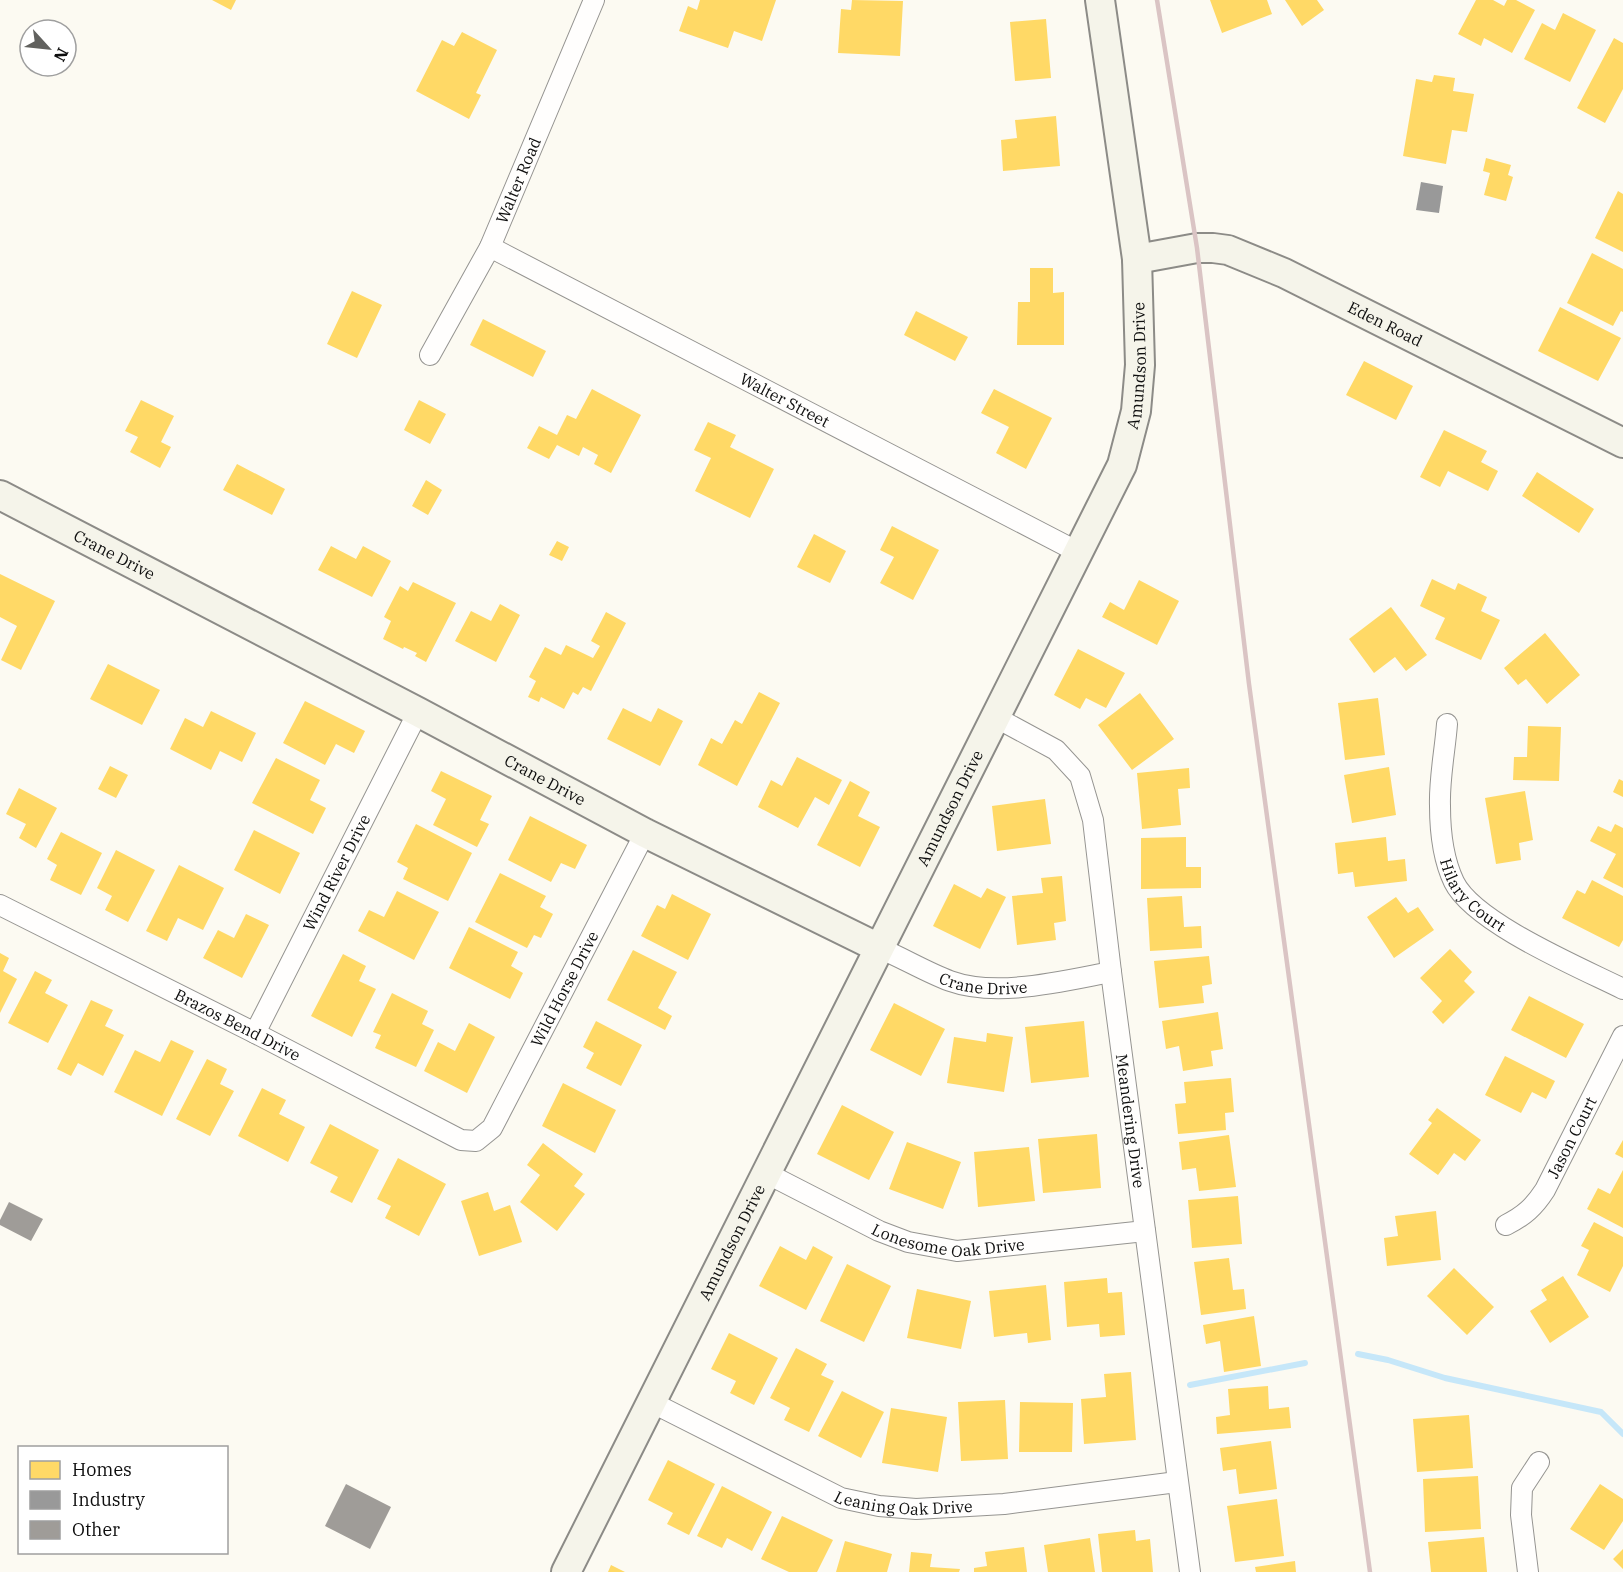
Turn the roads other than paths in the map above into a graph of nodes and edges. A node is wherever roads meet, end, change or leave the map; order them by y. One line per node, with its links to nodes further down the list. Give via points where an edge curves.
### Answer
1 (594, 0): 3 (street, Walter Road)
2 (1100, 0): 4 (street, Amundson Drive)
3 (490, 247): 5 (street, Walter Road); 8 (street, Walter Street)
4 (1137, 259): 6 (street, Eden Road, via 1197,248 1228,250 1284,273); 8 (street, Amundson Drive, via 1140,366 1136,411 1122,465)
5 (430, 355)
6 (1622, 440)
7 (0, 495): 9 (street, Crane Drive)
8 (1078, 552): 10 (street, Amundson Drive)
9 (418, 712): 12 (street, Crane Drive); 17 (street, Wind River Drive)
10 (995, 717): 14 (street, Amundson Drive); 15 (street, Meandering Drive, via 1056,750 1080,776 1093,820)
11 (1447, 724): 16 (street, Hilary Court, via 1440,804 1442,838 1455,883 1466,899 1504,927)
12 (645, 833): 14 (street, Crane Drive); 19 (street, Wild Horse Drive, via 492,1128)
13 (0, 904): 17 (street, Brazos Bend Drive)
14 (879, 948): 15 (street, Crane Drive, via 952,982 976,986 1010,988); 20 (street, Amundson Drive)
15 (1111, 972): 22 (street, Meandering Drive)
16 (1623, 989)
17 (255, 1033): 19 (street, Brazos Bend Drive, via 461,1140)
18 (1623, 1036): 21 (street, Jason Court, via 1545,1190 1523,1217)
19 (476, 1141)
20 (766, 1173): 22 (street, Lonesome Oak Drive, via 879,1231 908,1242 957,1251); 23 (street, Amundson Drive)
21 (1506, 1225)
22 (1145, 1230): 25 (street, Meandering Drive)
23 (651, 1402): 25 (street, Leaning Oak Drive, via 841,1498 879,1506 916,1509 1004,1504); 26 (street, Amundson Drive)
24 (1539, 1462): 28 (street, via 1522,1488)
25 (1177, 1482): 27 (street, Meandering Drive)
26 (566, 1572)
27 (1191, 1572)
28 (1528, 1572)

